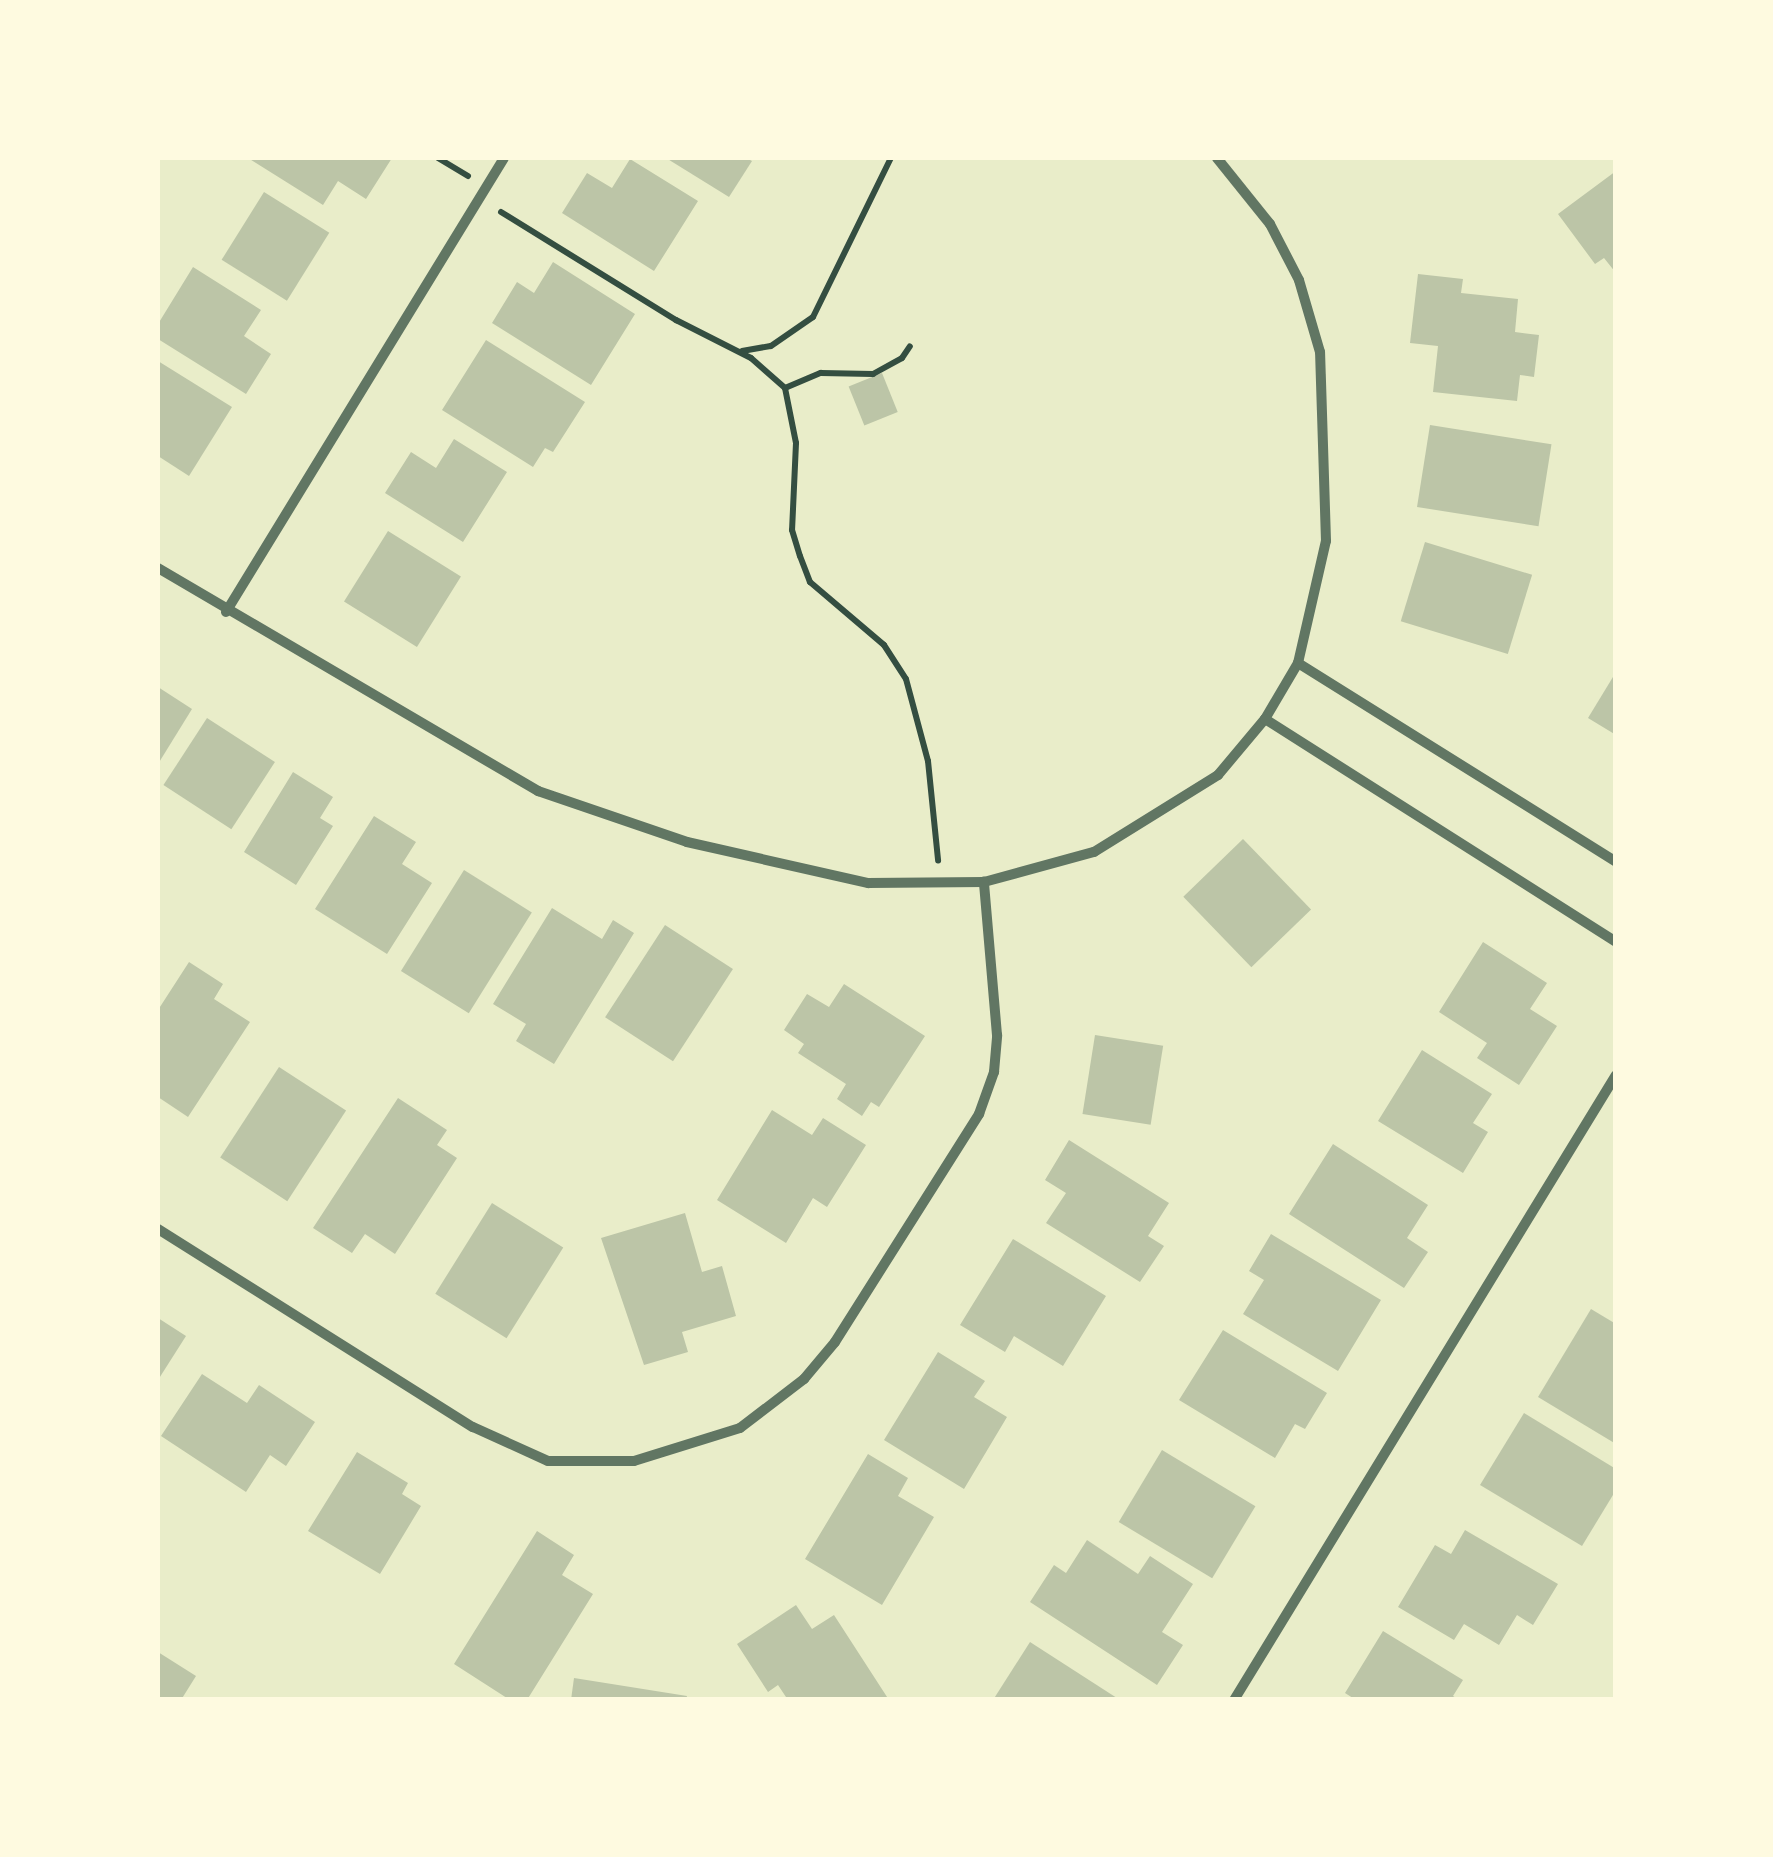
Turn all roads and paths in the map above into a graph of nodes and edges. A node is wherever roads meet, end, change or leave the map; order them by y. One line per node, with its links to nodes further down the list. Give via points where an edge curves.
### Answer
1 (504, 158): 4 (street)
2 (891, 158): 6 (path, via 814,317 771,346)
3 (1218, 158): 10 (street, via 1270,224 1298,280 1320,352 1326,542)
4 (479, 198): 6 (path); 9 (street)
5 (910, 346): 7 (path, via 873,374 820,373)
6 (738, 352): 7 (path, via 776,374)
7 (785, 388): 14 (path, via 796,442 792,530 800,556 810,582 884,645 906,679 928,760)
8 (158, 568): 9 (street)
9 (226, 612): 14 (street, via 538,791 687,842 868,882)
10 (1298, 663): 11 (street); 12 (street)
11 (1265, 719): 13 (street, via 1218,775 1094,852); 15 (street)
12 (1616, 862)
13 (984, 882): 14 (street); 17 (street, via 997,1035 994,1072 979,1114 835,1342 804,1379 740,1428 674,1454 588,1464 548,1461 509,1446)
14 (938, 884)
15 (1616, 942)
16 (1616, 1075): 18 (street)
17 (158, 1229)
18 (1234, 1700)

